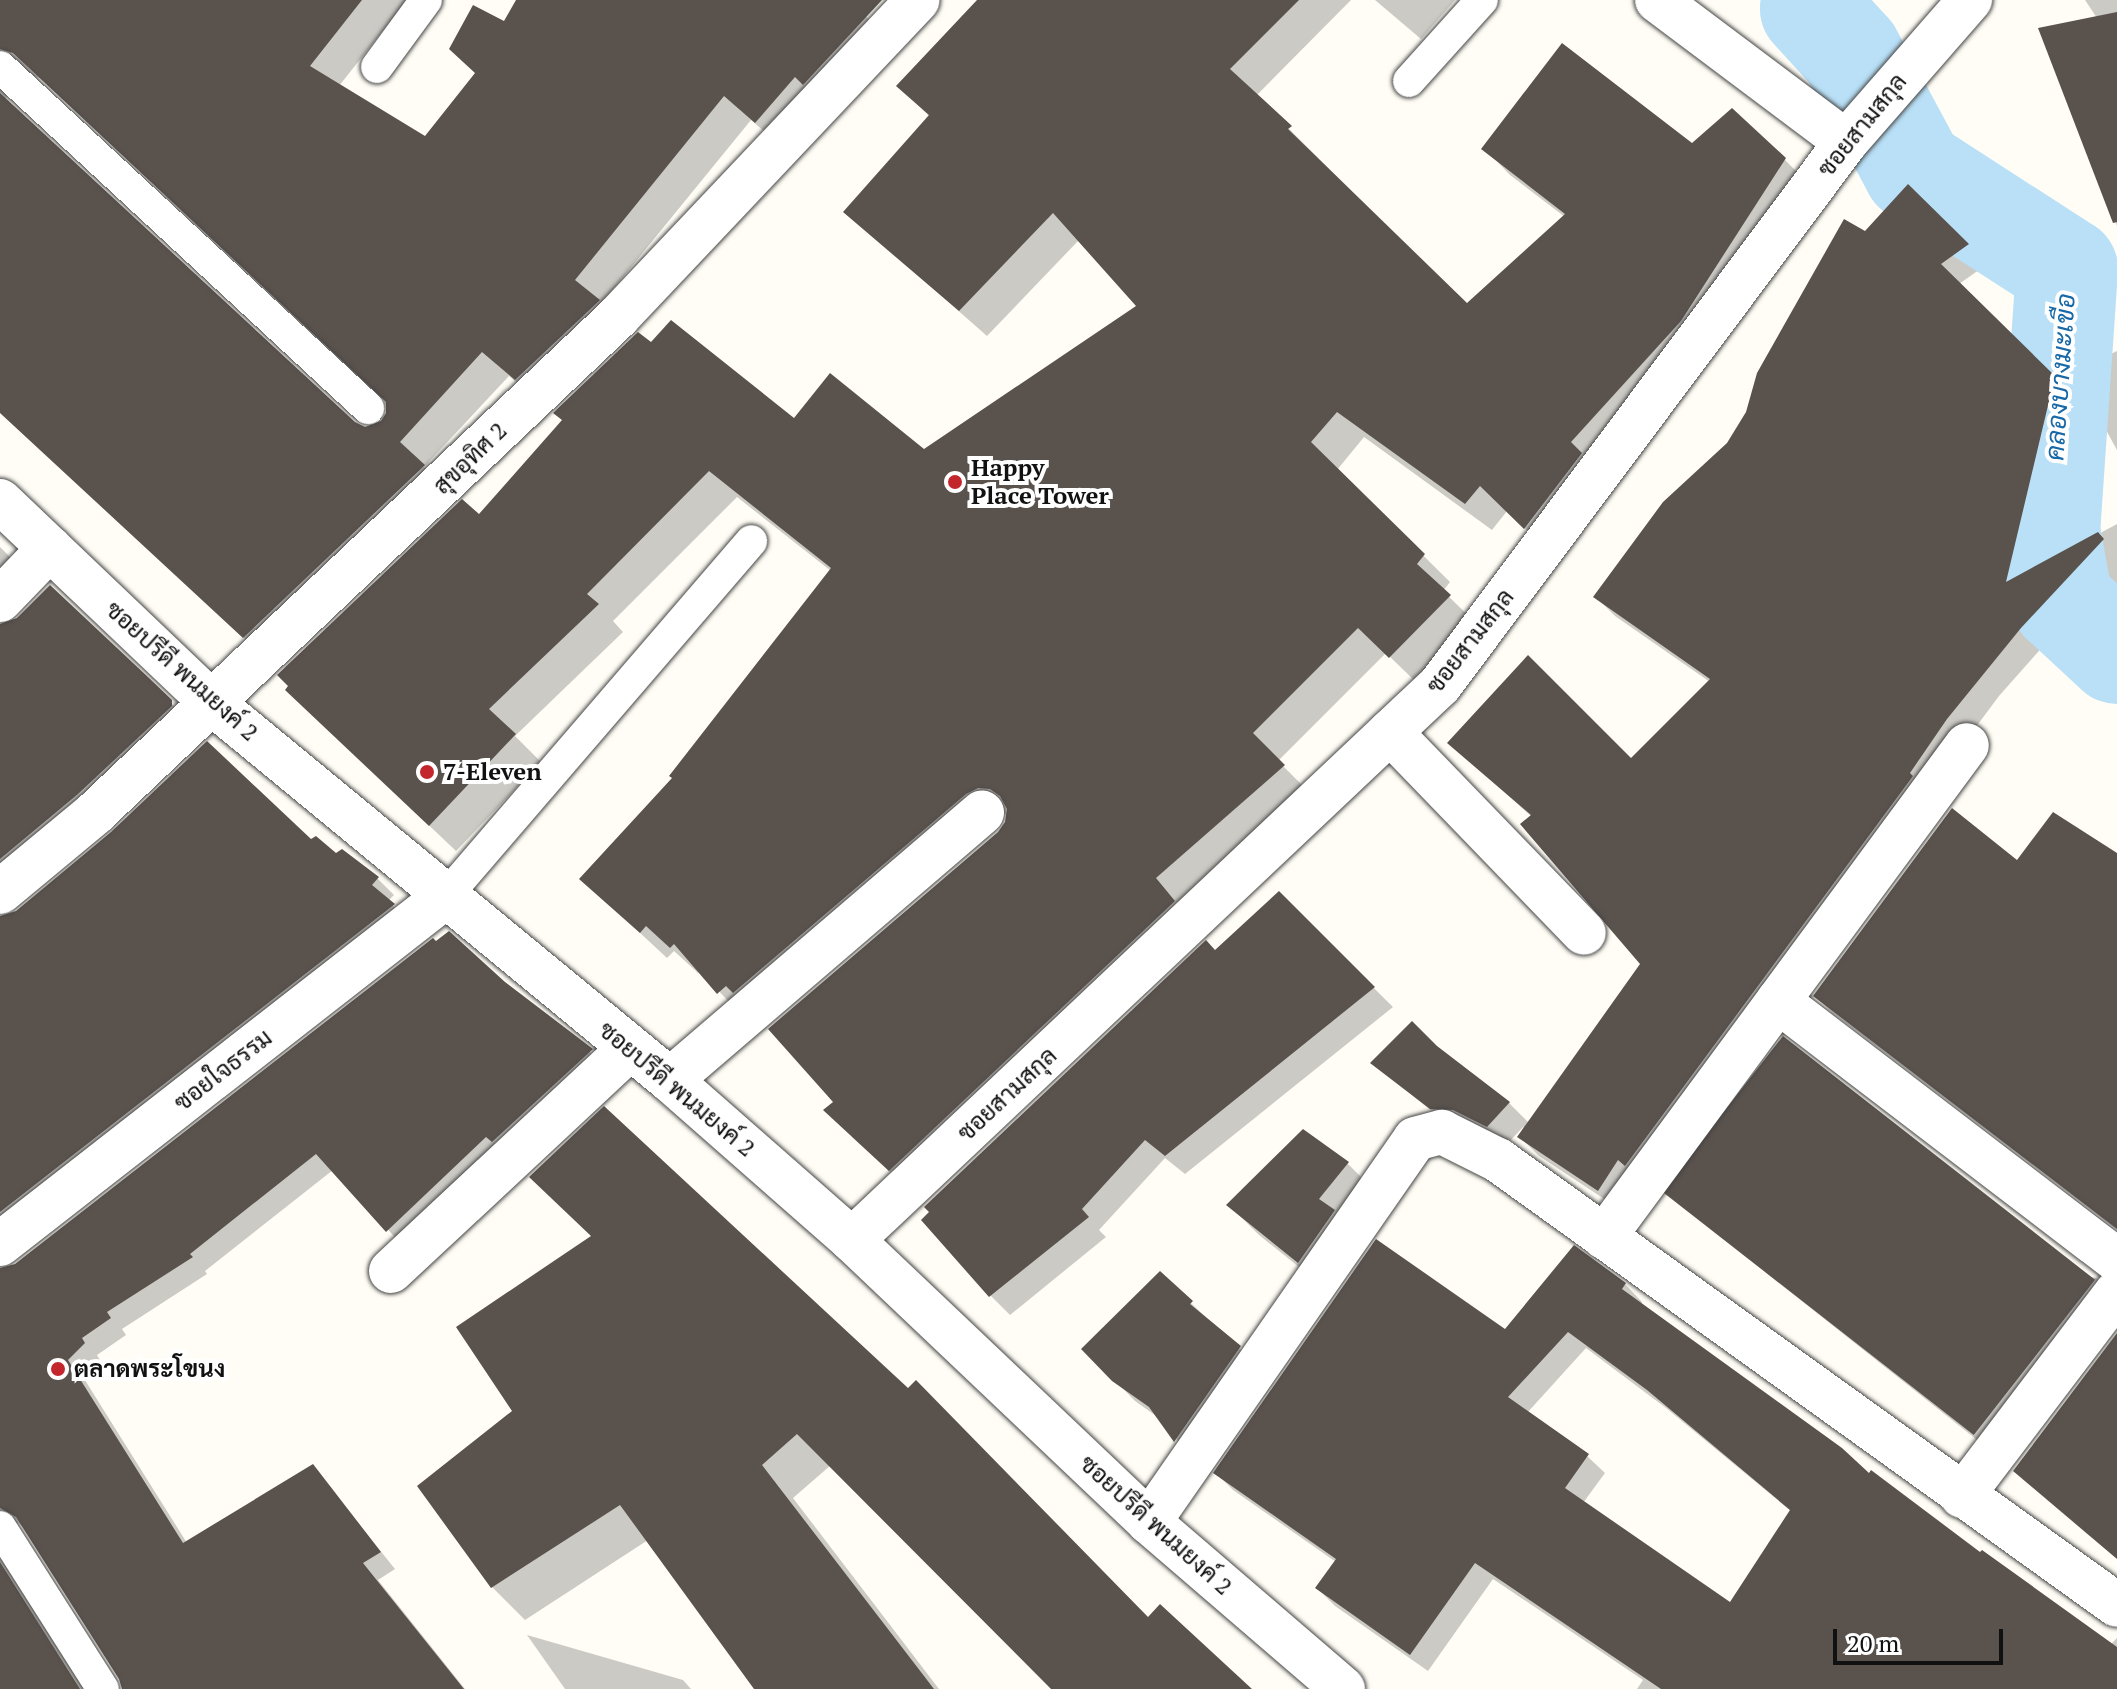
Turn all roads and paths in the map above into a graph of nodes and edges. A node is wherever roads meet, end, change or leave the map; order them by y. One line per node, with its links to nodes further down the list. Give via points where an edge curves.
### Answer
1 (426, 0): 7 (lane)
2 (918, 0): 15 (street, สุขอุทิศ 2, via 618,317)
3 (1482, 0): 8 (lane)
4 (1657, 0): 9 (street)
5 (1970, 0): 9 (street, ซอยสามสกุล)
6 (0, 67): 10 (lane)
7 (377, 67)
8 (1409, 81)
9 (1854, 132): 16 (street, ซอยสามสกุล, via 1440,685)
10 (368, 408)
11 (0, 501): 13 (street, ซอยปรีดี พนมยงค์ 2)
12 (751, 541): 20 (lane)
13 (50, 548): 14 (street); 15 (street, ซอยปรีดี พนมยงค์ 2)
14 (0, 600)
15 (212, 703): 19 (street, สุขอุทิศ 2, via 95,813); 20 (street, ซอยปรีดี พนมยงค์ 2)
16 (1390, 732): 21 (street); 26 (street, ซอยสามสกุล)
17 (1967, 745): 22 (street)
18 (982, 813): 24 (street)
19 (0, 892)
20 (446, 896): 23 (street, ซอยปรีดี พนมยงค์ 2); 27 (street, ซอยใจธรรม)
21 (1584, 933)
22 (1778, 1001): 25 (street); 28 (street)
23 (630, 1048): 24 (street, ซอยปรีดี พนมยงค์ 2); 29 (street)
24 (670, 1080): 26 (street, ซอยปรีดี พนมยงค์ 2)
25 (1604, 1237): 31 (street); 32 (street, via 1498,1160 1442,1132 1415,1139)
26 (852, 1240): 32 (street, ซอยปรีดี พนมยงค์ 2)
27 (0, 1244)
28 (2117, 1260)
29 (391, 1271)
30 (2117, 1292): 31 (street)
31 (1962, 1496): 34 (street)
32 (1149, 1522): 35 (street, ซอยปรีดี พนมยงค์ 2)
33 (0, 1527): 36 (lane)
34 (2117, 1605)
35 (1340, 1688)
36 (103, 1689)

